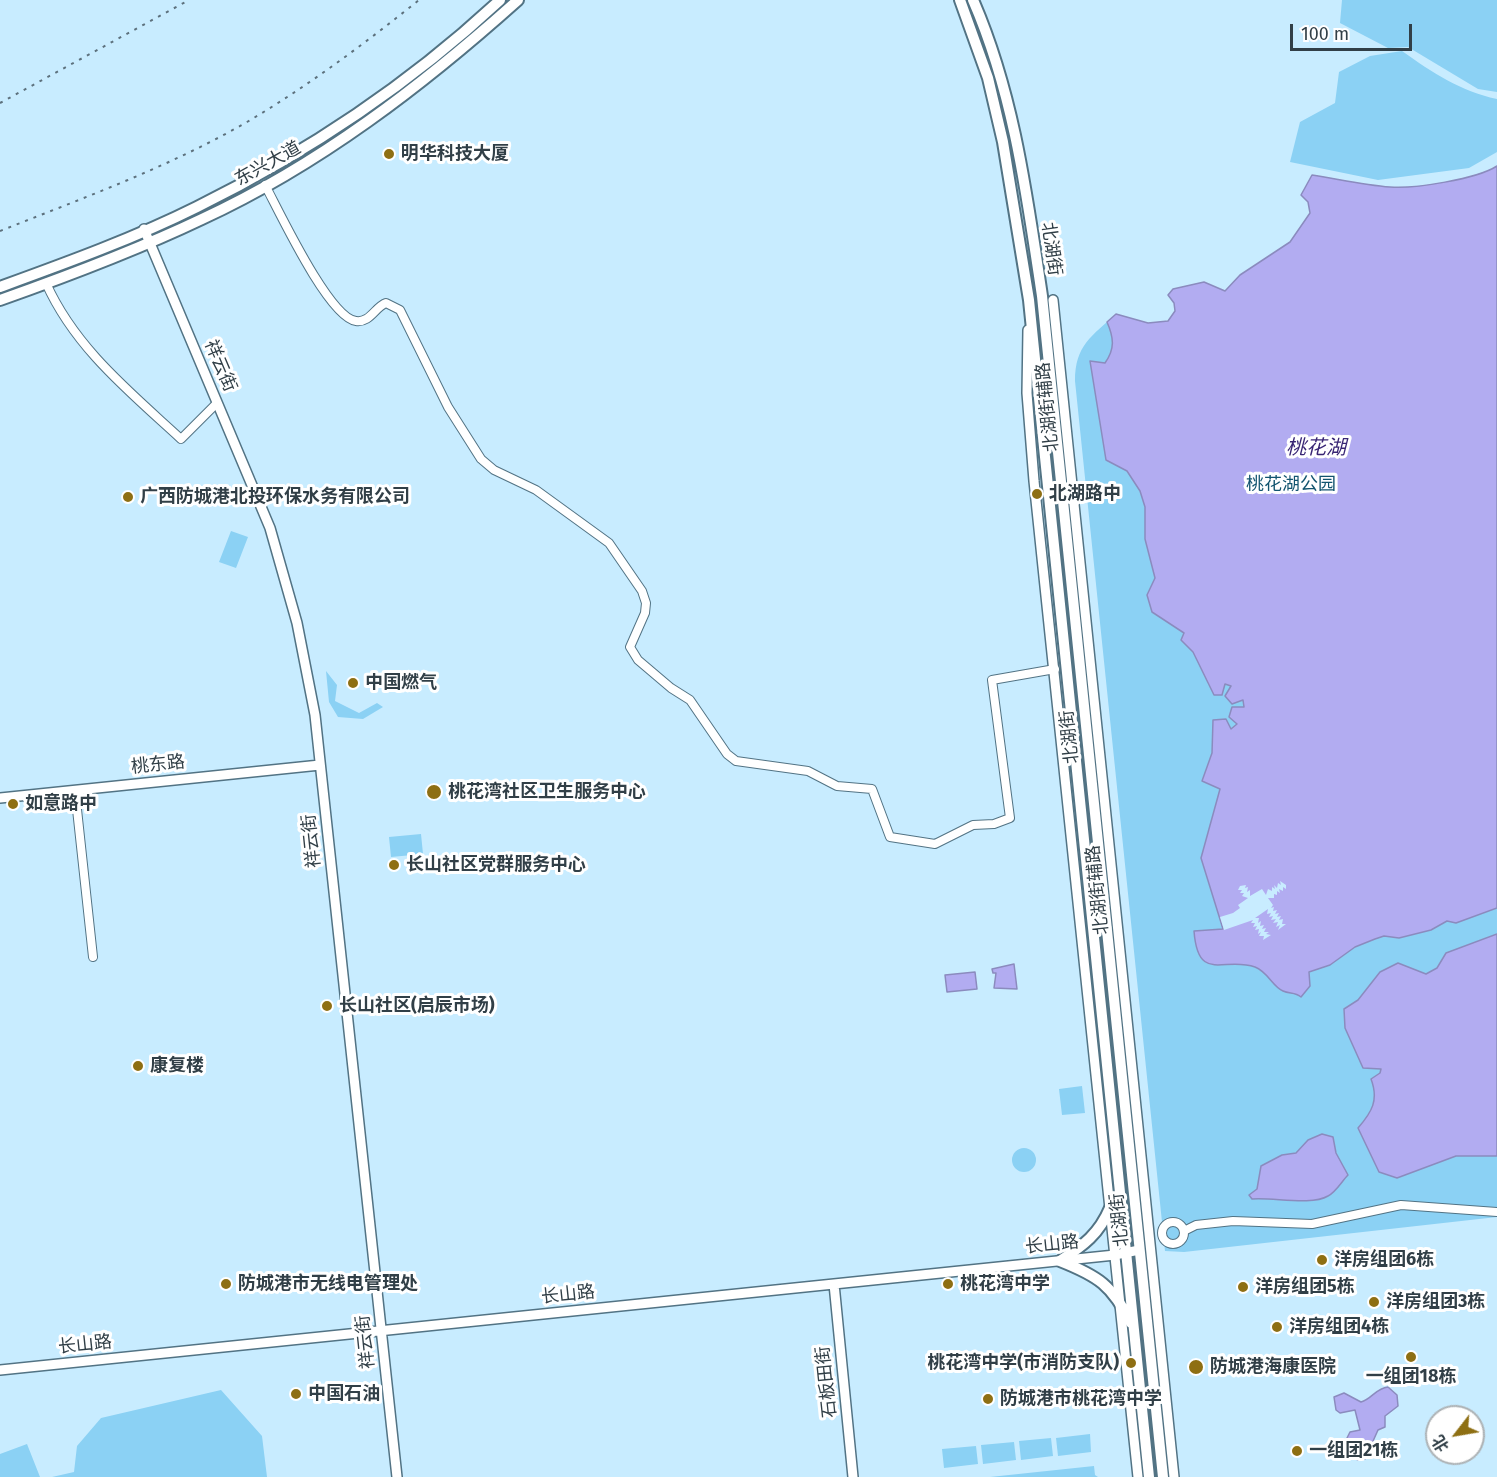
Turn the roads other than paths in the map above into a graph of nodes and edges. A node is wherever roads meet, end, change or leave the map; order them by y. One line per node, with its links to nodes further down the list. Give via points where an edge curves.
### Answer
1 (500, 0): 6 (main road, 东兴大道, via 464,33 315,141 197,207)
2 (518, 0): 5 (main road, 东兴大道, via 472,42 387,108 323,152)
3 (960, 0): 13 (main road, 北湖街, via 988,78 1001,132 1029,300)
4 (973, 0): 26 (main road, 北湖街, via 1005,90 1042,296)
5 (265, 185): 7 (main road, 东兴大道, via 204,219); 14 (street, via 325,296 346,317 356,322 367,319 386,303 400,310 448,407 481,459 494,471 536,490 609,543 646,603 630,647 638,660 690,700 735,761 808,771 837,786 872,789 890,837 935,844 972,825 994,824 1010,818 992,680)
6 (144, 229): 7 (street, 祥云街); 9 (main road, 东兴大道)
7 (149, 242): 8 (main road, 东兴大道); 12 (street, 祥云街)
8 (46, 283): 10 (main road, 东兴大道); 12 (street, via 57,308 89,353 181,439)
9 (0, 287)
10 (0, 300)
11 (1053, 300): 25 (street, 北湖街辅路)
12 (217, 403): 16 (street, 祥云街, via 270,528 282,570 305,662)
13 (1056, 625): 14 (street); 15 (main road, 北湖街)
14 (1055, 669): 15 (street)
15 (1069, 753): 20 (main road, 北湖街)
16 (320, 765): 17 (street, 桃东路); 31 (street, 祥云街)
17 (75, 790): 18 (street, 桃东路); 19 (street)
18 (0, 798)
19 (93, 957)
20 (1101, 1065): 21 (street); 27 (main road, 北湖街)
21 (1110, 1208): 27 (street); 28 (main road, via 1102,1228)
22 (1497, 1212): 23 (street, via 1401,1205 1312,1224 1233,1221 1196,1225)
23 (1184, 1231): 24 (street, via 1175,1244); 24 (street, via 1171,1222 1163,1228)
24 (1163, 1238): 25 (street)
25 (1150, 1245): 26 (street); 39 (street, 北湖街辅路)
26 (1139, 1250): 27 (street, 长山路); 38 (main road, 北湖街)
27 (1121, 1254): 28 (street, 长山路); 30 (street); 32 (main road, 北湖街)
28 (1060, 1261): 29 (street, 长山路); 30 (main road, via 1093,1274)
29 (834, 1284): 31 (street, 长山路); 35 (street, 石板田街)
30 (1120, 1301): 32 (main road); 36 (street)
31 (381, 1331): 33 (street, 长山路); 34 (street, 祥云街)
32 (1135, 1331): 37 (main road, 北湖街)
33 (0, 1370)
34 (397, 1477)
35 (853, 1477)
36 (1138, 1477)
37 (1149, 1477)
38 (1163, 1477)
39 (1174, 1477)

